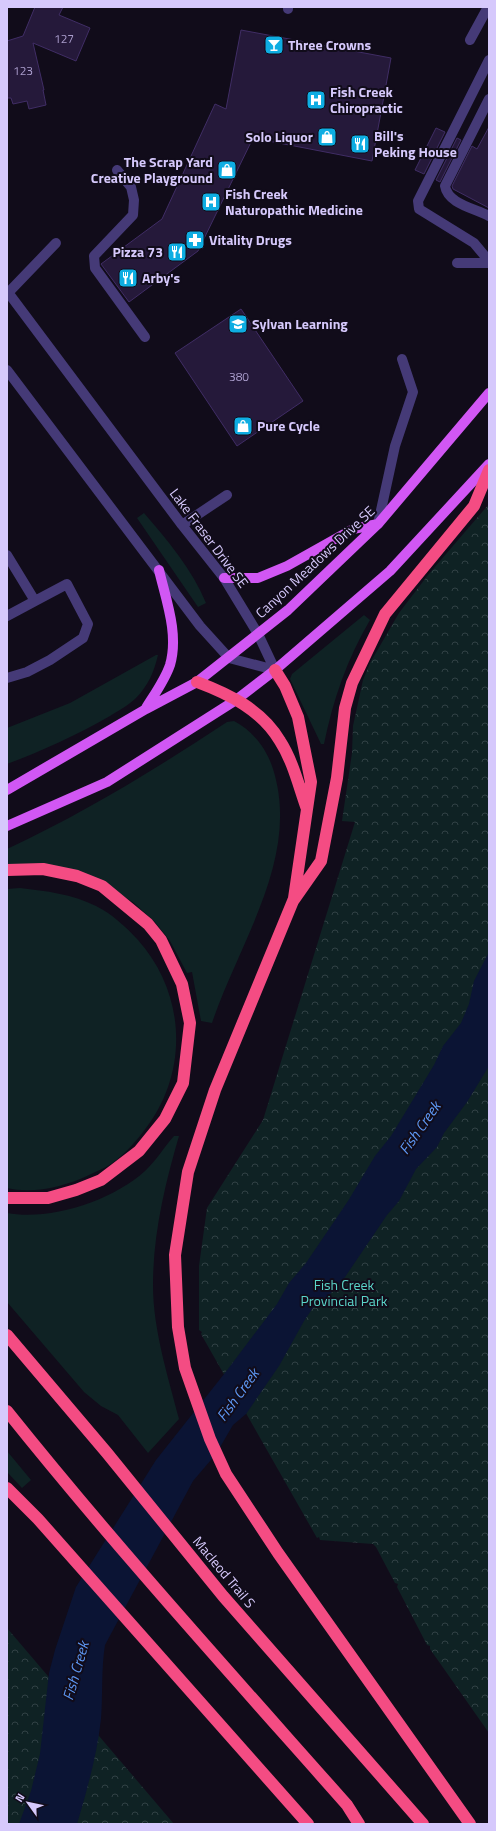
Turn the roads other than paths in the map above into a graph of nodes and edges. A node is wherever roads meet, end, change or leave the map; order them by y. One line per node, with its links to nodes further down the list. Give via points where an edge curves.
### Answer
1 (488, 7): 2 (street)
2 (470, 40)
3 (489, 60): 8 (street, via 418,201 419,209 474,243)
4 (489, 99): 6 (street, via 445,186 447,194 453,200)
5 (117, 170): 11 (street, via 131,187 134,200 132,215 94,256 95,268)
6 (489, 216)
7 (56, 242): 10 (street)
8 (489, 262): 9 (street)
9 (457, 263)
10 (7, 293): 19 (street, Lake Fraser Drive SE)
11 (145, 337)
12 (402, 359): 18 (street, via 413,392 395,446)
13 (7, 370): 21 (street)
14 (489, 394): 18 (main road, Canyon Meadows Drive SE)
15 (489, 464): 27 (main road, via 390,571)
16 (489, 470): 36 (highway, via 474,506 385,614 352,683 345,708 337,778 321,861)
17 (227, 495): 19 (street)
18 (378, 524): 22 (main road, via 353,529 287,566 258,578); 25 (main road, Canyon Meadows Drive SE, via 288,610)
19 (182, 526): 22 (street, Lake Fraser Drive SE)
20 (7, 555): 23 (street)
21 (159, 570): 26 (street, via 200,626); 31 (main road, via 174,646 170,666)
22 (224, 578): 25 (street, Lake Fraser Drive SE)
23 (35, 601): 24 (street); 28 (street, via 67,584 88,624 83,638 50,660 27,672)
24 (7, 616)
25 (258, 634): 26 (main road, Canyon Meadows Drive SE); 27 (street, Lake Fraser Drive SE)
26 (229, 658): 27 (street); 29 (main road, Canyon Meadows Drive SE)
27 (275, 670): 30 (main road); 33 (highway, via 298,717 312,782)
28 (7, 678)
29 (197, 682): 30 (highway); 31 (main road, Canyon Meadows Drive SE)
30 (236, 700): 33 (highway, via 253,711 280,740); 34 (main road, via 106,782)
31 (146, 709): 32 (main road, Canyon Meadows Drive SE)
32 (7, 790)
33 (308, 812): 36 (highway)
34 (7, 826)
35 (7, 870): 37 (highway, via 43,869 77,876 102,886 142,919 161,940 182,984 190,1023 183,1083 165,1120 139,1151 101,1180 76,1190 48,1198)
36 (293, 901): 44 (highway, via 215,1090 188,1172 175,1255 178,1327 185,1368 216,1454 226,1474 278,1553)
37 (7, 1198)
38 (7, 1335): 43 (highway, Macleod Trail S, via 223,1596)
39 (7, 1411): 42 (highway, via 68,1487 192,1631 347,1804)
40 (7, 1488): 41 (highway, via 38,1519)
41 (308, 1824)
42 (359, 1824)
43 (423, 1824)
44 (470, 1824)

